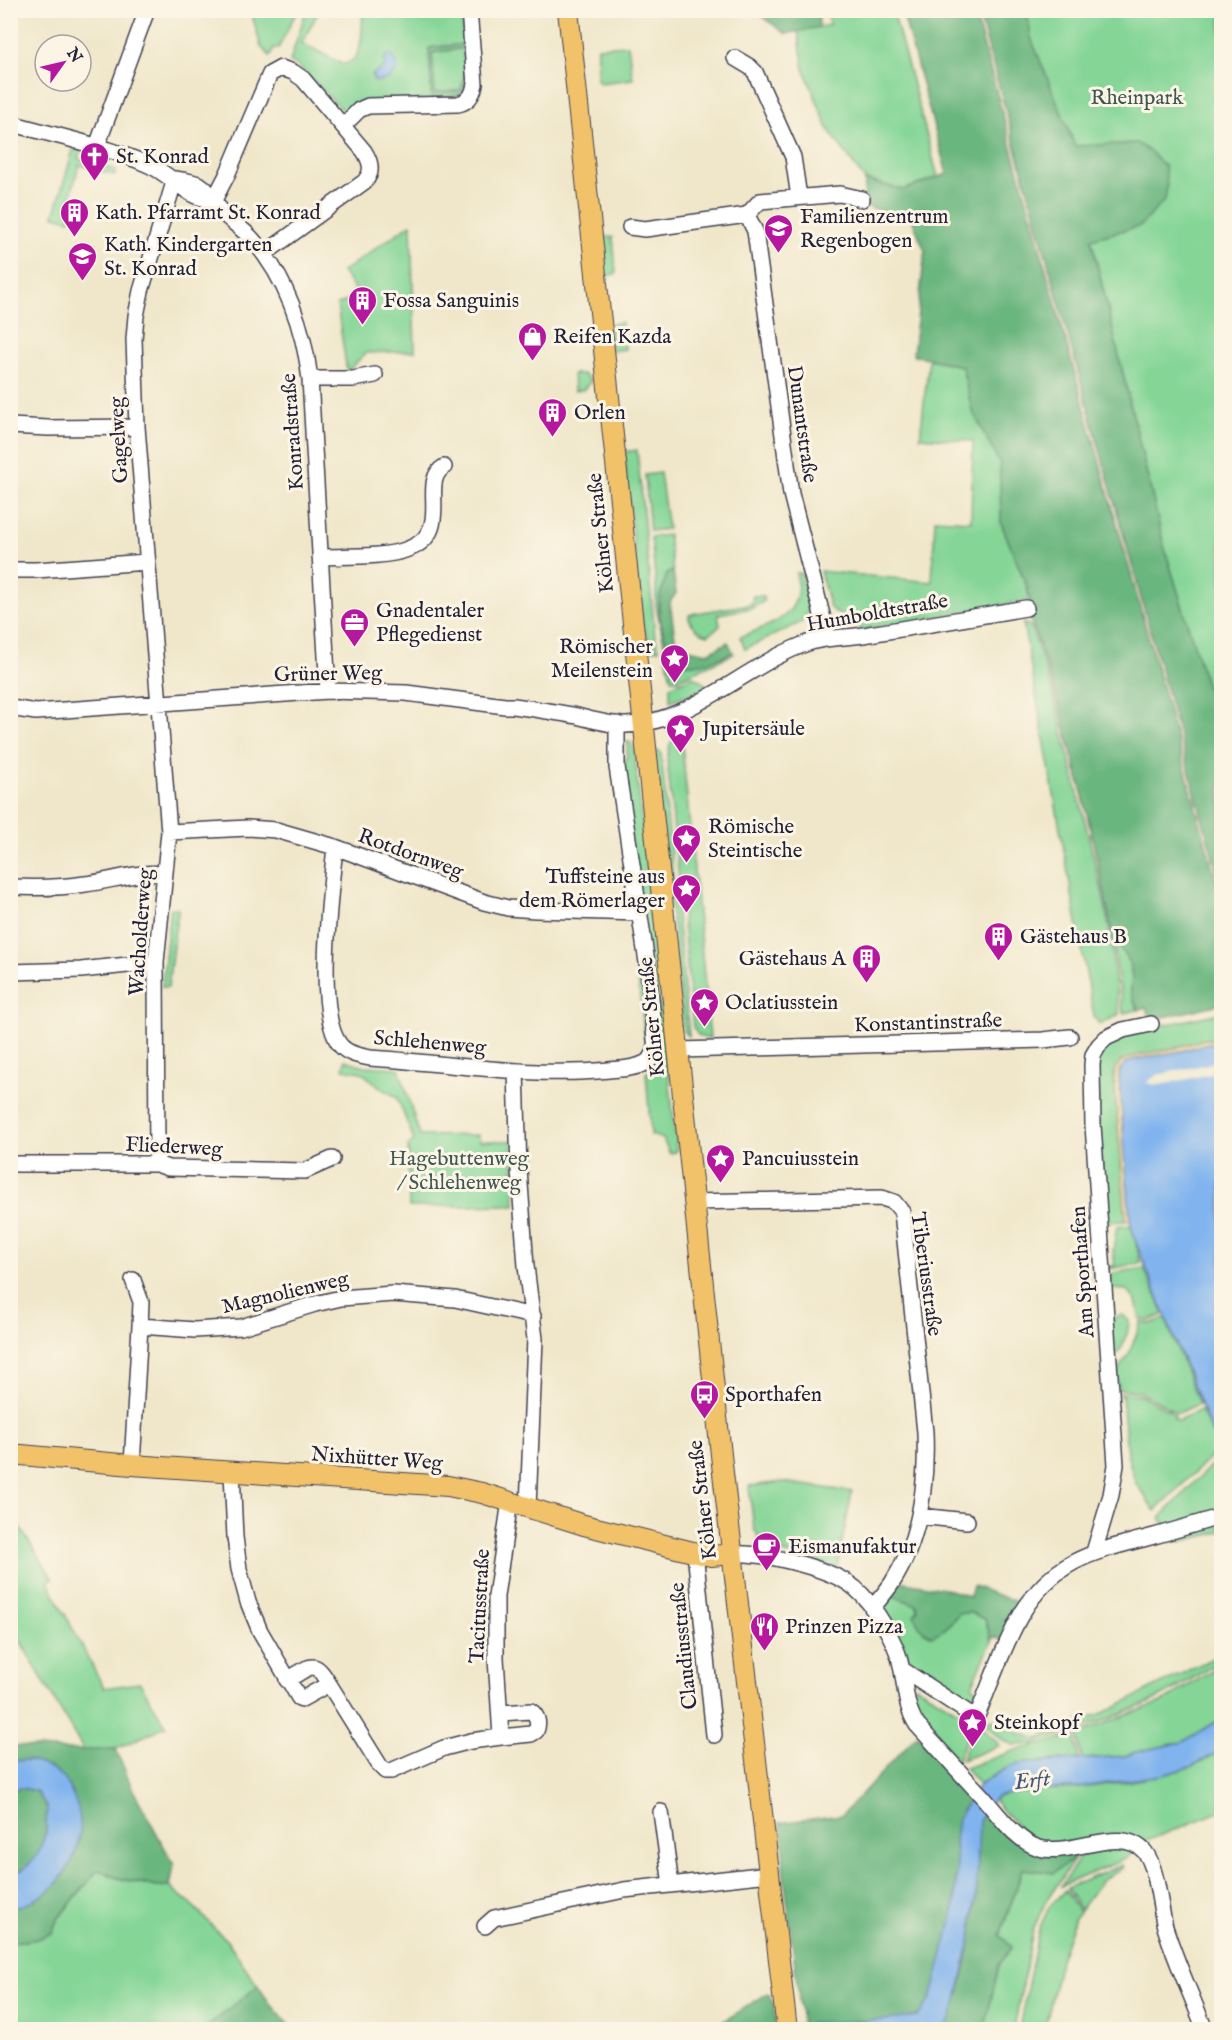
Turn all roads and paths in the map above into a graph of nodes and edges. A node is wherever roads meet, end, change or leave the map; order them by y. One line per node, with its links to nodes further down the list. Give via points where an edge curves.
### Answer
1 (147, 10): 7 (street)
2 (469, 10): 6 (street, via 475,84 468,101 368,106)
3 (568, 10): 28 (main road, Kölner Straße)
4 (735, 58): 9 (street, via 755,72 792,157)
5 (10, 123): 7 (street, Konradstraße)
6 (343, 126): 11 (street, via 298,75 282,68 274,71); 14 (street, via 367,156 370,174)
7 (97, 146): 8 (street, Konradstraße, via 152,166)
8 (175, 180): 11 (street, Konradstraße, via 200,184); 18 (street, Gagelweg, via 136,316)
9 (798, 197): 10 (street, via 840,194); 12 (street, via 760,201)
10 (862, 199)
11 (214, 200): 14 (street, Konradstraße)
12 (747, 215): 13 (street, via 645,229); 24 (street, Dunantstraße, via 757,239 791,494)
13 (630, 227)
14 (264, 254): 16 (street, Konradstraße, via 295,312)
15 (375, 375): 16 (street)
16 (310, 379): 20 (street, Konradstraße)
17 (10, 426): 18 (street)
18 (137, 427): 21 (street, Gagelweg)
19 (444, 467): 20 (street, via 434,478 433,525 422,542 393,553)
20 (320, 557): 25 (street, Konradstraße)
21 (147, 562): 22 (street); 26 (street, Gagelweg)
22 (10, 570)
23 (1026, 608): 24 (street, Humboldtstraße)
24 (828, 638): 28 (street, Humboldtstraße, via 785,652 720,691)
25 (328, 691): 26 (street, Grüner Weg); 29 (street, Grüner Weg, via 406,693 520,706)
26 (158, 703): 27 (street, Grüner Weg, via 36,712); 30 (street, Wacholderweg)
27 (10, 708)
28 (644, 723): 29 (street, Grüner Weg); 39 (main road, Kölner Straße)
29 (617, 724): 34 (street, Kölner Straße, via 617,766)
30 (169, 832): 31 (street, Rotdornweg, via 248,828); 32 (street, Wacholderweg)
31 (335, 847): 34 (street, Rotdornweg, via 508,908); 41 (street, Schlehenweg, via 327,990 329,1018 341,1046 370,1058)
32 (164, 874): 33 (street, via 85,885); 35 (street, Wacholderweg)
33 (10, 887)
34 (640, 913): 40 (street, Kölner Straße, via 656,1049)
35 (156, 962): 36 (street); 44 (street, Wacholderweg)
36 (10, 972)
37 (1151, 1024): 57 (street, Am Sporthafen, via 1106,1038 1093,1055 1093,1125 1116,1465)
38 (1070, 1037): 39 (street, Konstantinstraße)
39 (679, 1050): 45 (main road, Kölner Straße)
40 (647, 1063): 41 (street, Schlehenweg, via 633,1068 565,1073)
41 (516, 1071): 47 (street, via 519,1170)
42 (332, 1159): 44 (street, Fliederweg, via 305,1171 168,1168)
43 (10, 1164): 44 (street, Fliederweg)
44 (157, 1164)
45 (694, 1202): 53 (street, Tiberiusstraße, via 882,1198 899,1206 925,1432); 58 (main road, Kölner Straße)
46 (133, 1280): 48 (street, via 141,1302)
47 (533, 1316): 48 (street, Magnolienweg, via 454,1299 393,1294 315,1304 234,1328); 52 (street, via 535,1339)
48 (140, 1326): 50 (street)
49 (10, 1454): 50 (main road, Nixhütter Weg)
50 (132, 1465): 51 (main road, Nixhütter Weg)
51 (232, 1472): 52 (main road, Nixhütter Weg, via 447,1486); 61 (street, via 238,1569 260,1631)
52 (519, 1504): 56 (main road, Nixhütter Weg, via 584,1525); 63 (street, Tacitusstraße, via 496,1596)
53 (919, 1515): 55 (street); 59 (street, Tiberiusstraße, via 904,1560)
54 (1221, 1516): 57 (street)
55 (967, 1521)
56 (695, 1552): 58 (main road, Nixhütter Weg, via 711,1556); 64 (street, Claudiusstraße)
57 (1094, 1552): 60 (street, via 1056,1574 1032,1598 1013,1631 976,1718)
58 (732, 1554): 59 (street, via 788,1562 841,1579); 67 (main road, Kölner Straße)
59 (872, 1608): 60 (street, via 891,1639)
60 (903, 1670): 71 (street, via 912,1717 1028,1842 1061,1849 1121,1840 1137,1846 1147,1856 1165,1927)
61 (287, 1680): 62 (street, via 312,1666 318,1667); 62 (street, via 303,1699)
62 (329, 1684): 65 (street, via 385,1771 444,1748)
63 (500, 1713): 65 (street, Tacitusstraße); 65 (street, via 531,1711 537,1717 536,1731 531,1734)
64 (714, 1735)
65 (501, 1737)
66 (661, 1812): 68 (street)
67 (769, 1874): 68 (street); 70 (main road, Kölner Straße)
68 (671, 1885): 69 (street, via 624,1890 506,1915)
69 (485, 1926)
70 (786, 2023)
71 (1205, 2030)

